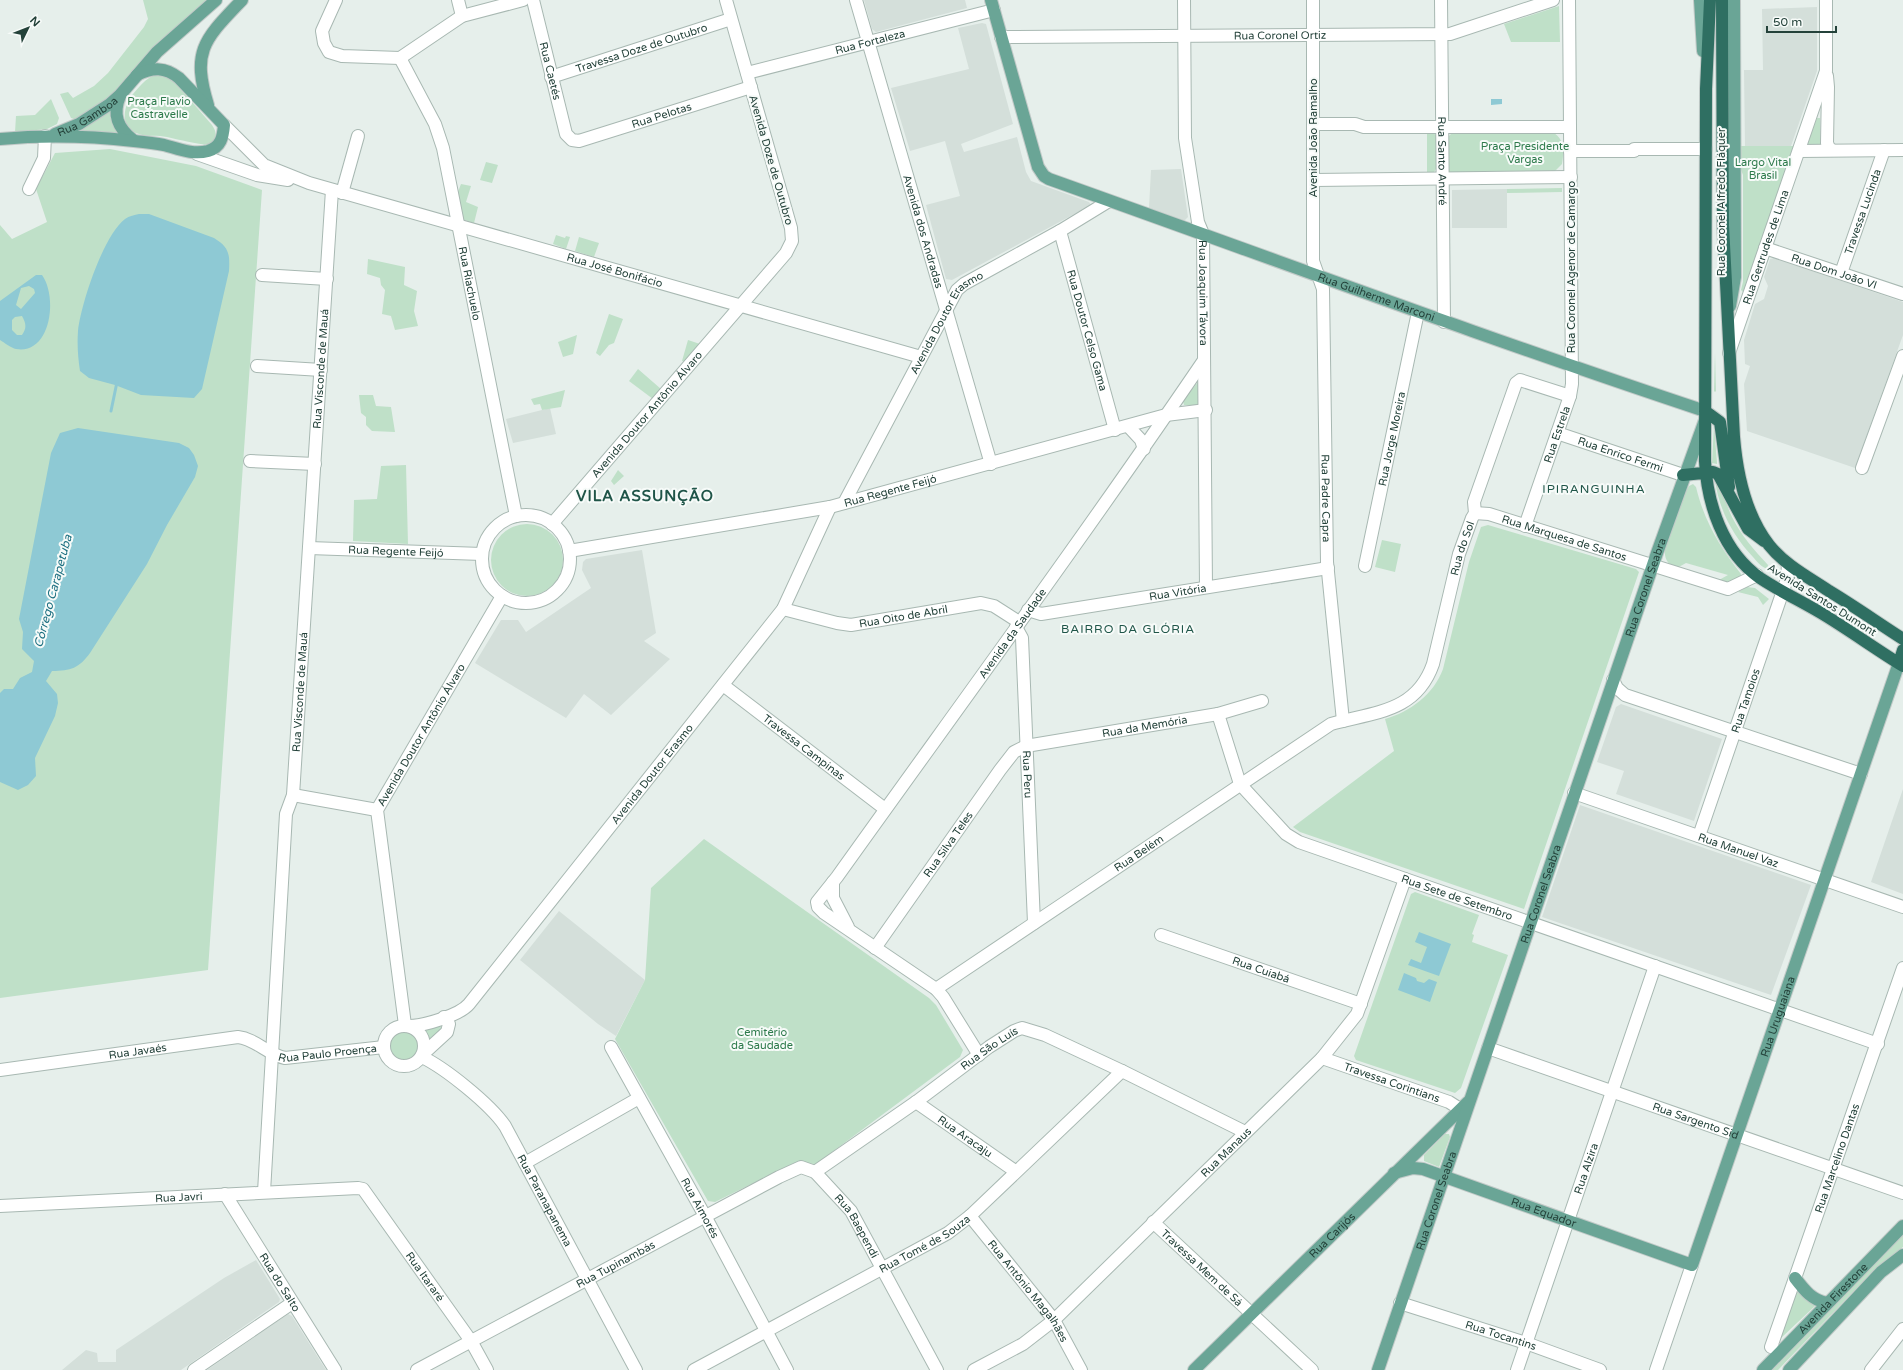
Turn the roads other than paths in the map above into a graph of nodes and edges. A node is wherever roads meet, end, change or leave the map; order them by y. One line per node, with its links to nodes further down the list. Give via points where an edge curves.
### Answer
1 (216, 0): 31 (main road, Rua Gamboa, via 157,52)
2 (242, 0): 37 (main road, via 212,34 200,57 200,77)
3 (336, 0): 27 (street, via 322,32 327,49 335,55)
4 (458, 0): 20 (street)
5 (523, 0): 20 (street)
6 (533, 0): 32 (street, Rua Caetés)
7 (726, 0): 21 (street, Avenida Doze de Outubro)
8 (856, 0): 26 (street, Avenida dos Andradas)
9 (1184, 0): 24 (street, Rua Joaquim Távora)
10 (1313, 0): 23 (street, Avenida João Ramalho)
11 (1441, 0): 22 (street, Rua Santo André)
12 (1553, 0): 22 (street, Rua Coronel Ortiz, via 1453,33)
13 (1569, 0): 41 (street, Rua Coronel Agenor de Camargo)
14 (1700, 0): 35 (main road, Rua Coronel Alfredo Fláquer)
15 (1710, 0): 35 (highway)
16 (1722, 0): 74 (highway, via 1723,225)
17 (1734, 0): 74 (main road, Rua Coronel Alfredo Fláquer, via 1735,277)
18 (1826, 0): 29 (street, Rua Gertrudes de Lima)
19 (992, 5): 25 (main road); 26 (street, Rua Fortaleza)
20 (462, 16): 28 (street)
21 (731, 19): 30 (street, Avenida Doze de Outubro); 32 (street, Travessa Doze de Outubro)
22 (1442, 34): 23 (street, Rua Coronel Ortiz); 40 (street, Rua Santo André)
23 (1313, 35): 24 (street, Rua Coronel Ortiz); 38 (street, Avenida João Ramalho)
24 (1184, 36): 25 (street, Rua Coronel Ortiz); 64 (street, Rua Joaquim Távora, via 1185,138 1198,222)
25 (1001, 37): 61 (main road, Rua Guilherme Marconi, via 1038,167 1049,179)
26 (868, 42): 30 (street, Rua Fortaleza); 72 (street, Avenida dos Andradas)
27 (378, 57): 28 (street); 33 (street, via 394,65)
28 (400, 58): 33 (street, Rua Riachuelo)
29 (1826, 71): 47 (street, via 1827,143 1828,148); 52 (street, Rua Gertrudes de Lima)
30 (747, 73): 34 (street, Avenida Doze de Outubro)
31 (137, 75): 36 (main road, Rua Gamboa); 37 (main road, via 154,68 173,73)
32 (551, 77): 46 (street, Rua Caetés, via 566,134)
33 (414, 82): 62 (street, Rua Riachuelo, via 439,136)
34 (751, 88): 46 (street, Rua Pelotas); 71 (street, Avenida Doze de Outubro, via 792,235 786,253)
35 (1706, 89): 51 (highway, Rua Coronel Alfredo Fláquer)
36 (120, 95): 42 (main road, Rua Gamboa, via 99,112 78,124); 45 (main road, via 116,104 118,124)
37 (208, 108): 39 (main road)
38 (1313, 124): 40 (street); 57 (street, Avenida João Ramalho)
39 (224, 125): 53 (main road, via 223,136 218,145); 58 (street, Rua José Bonifácio, via 264,165)
40 (1442, 127): 41 (street); 56 (street, Rua Santo André)
41 (1570, 127): 50 (street, Rua Coronel Agenor de Camargo)
42 (47, 136): 44 (main road, Rua Gamboa); 45 (main road, Rua Gamboa); 59 (street, via 44,158)
43 (358, 136): 60 (street, Rua Visconde de Mauá)
44 (0, 139)
45 (133, 140): 53 (main road)
46 (572, 140)
47 (1832, 150): 48 (street); 52 (street)
48 (1884, 150): 49 (street); 66 (street, Travessa Lucinda)
49 (1903, 150)
50 (1570, 151): 51 (street); 55 (street, Rua Coronel Agenor de Camargo)
51 (1706, 151): 54 (street); 85 (highway, Rua Coronel Alfredo Fláquer)
52 (1798, 151): 65 (street, Rua Gertrudes de Lima)
53 (197, 154): 58 (street, Rua José Bonifácio, via 257,175)
54 (1687, 154)
55 (1571, 177): 56 (street); 80 (street, Rua Coronel Agenor de Camargo)
56 (1443, 178): 57 (street); 75 (street, Rua Santo André)
57 (1314, 180): 68 (street, Avenida João Ramalho, via 1313,261)
58 (309, 183): 60 (street, Rua José Bonifácio)
59 (29, 189)
60 (337, 192): 62 (street, Rua José Bonifácio); 69 (street, Rua Visconde de Mauá)
61 (1109, 201): 63 (street, Avenida Doutor Erasmo); 64 (main road, Rua Guilherme Marconi)
62 (458, 226): 71 (street, Rua José Bonifácio); 102 (street, Rua Riachuelo)
63 (1060, 231): 72 (street, Avenida Doutor Erasmo, via 964,284 953,295); 89 (street, Rua Doutor Celso Gama)
64 (1203, 234): 68 (main road, Rua Guilherme Marconi); 79 (street, Rua Joaquim Távora)
65 (1765, 248): 66 (street, Rua Dom João VI); 76 (street, Rua Gertrudes de Lima)
66 (1840, 273): 70 (street, Rua Dom João VI)
67 (262, 275): 69 (street)
68 (1318, 276): 73 (main road, Rua Guilherme Marconi); 112 (street, Rua Padre Capra, via 1323,289)
69 (327, 279): 82 (street, Rua Visconde de Mauá)
70 (1903, 294)
71 (741, 305): 78 (street, Rua José Bonifácio); 103 (street, Avenida Doutor Antônio Álvaro)
72 (945, 311): 78 (street, Avenida Doutor Erasmo); 94 (street, Avenida dos Andradas)
73 (1418, 312): 75 (main road, Rua Guilherme Marconi); 110 (street, Rua Jorge Moreira)
74 (1728, 319): 76 (highway, Rua Coronel Alfredo Fláquer)
75 (1444, 322): 80 (main road, Rua Guilherme Marconi)
76 (1729, 353): 88 (highway, Rua Coronel Alfredo Fláquer)
77 (1903, 356): 95 (street)
78 (921, 357): 99 (street, Avenida Doutor Erasmo)
79 (1204, 360): 84 (street, Rua Joaquim Távora); 86 (street, Avenida da Saudade)
80 (1572, 365): 83 (street, Rua Estrela); 85 (main road, Rua Guilherme Marconi)
81 (257, 366): 82 (street)
82 (321, 370): 93 (street, Rua Visconde de Mauá)
83 (1570, 396): 90 (street, Rua Estrela); 101 (street, Rua do Sol, via 1517,381 1475,498)
84 (1206, 410): 86 (street, Rua Regente Feijó); 114 (street, Rua Joaquim Távora)
85 (1705, 414): 96 (highway, Avenida Santos Dumont); 97 (main road, Rua Coronel Seabra); 98 (highway, via 1720,422)
86 (1166, 415): 87 (street, Rua Regente Feijó); 91 (street, Avenida da Saudade)
87 (1128, 426): 89 (street, Rua Regente Feijó); 91 (street, via 1141,440)
88 (1733, 426): 105 (highway, Avenida Santos Dumont, via 1736,463 1742,488 1755,523)
89 (1115, 430): 94 (street, Rua Regente Feijó)
90 (1557, 433): 97 (street, Rua Enrico Fermi); 104 (street, Rua Estrela)
91 (1144, 449): 118 (street, Avenida da Saudade)
92 (250, 461): 93 (street)
93 (314, 464): 106 (street, Rua Visconde de Mauá)
94 (991, 464): 99 (street, Rua Regente Feijó)
95 (1862, 468)
96 (1706, 473): 97 (highway); 98 (highway, via 1718,474); 113 (highway, Avenida Santos Dumont, via 1713,510 1722,532 1743,562)
97 (1684, 475): 111 (main road, Rua Coronel Seabra)
98 (1731, 496): 105 (highway, via 1748,528)
99 (844, 503): 100 (street, Rua Regente Feijó)
100 (830, 507): 107 (street, Rua Regente Feijó); 117 (street, Avenida Doutor Erasmo)
101 (1476, 513): 104 (street, Rua Marquesa de Santos); 129 (street, Rua do Sol, via 1459,554 1435,659 1427,677 1416,691 1399,705)
102 (516, 516): 103 (street, via 535,516); 108 (street, via 502,521 492,531)
103 (552, 524): 107 (street, via 563,535)
104 (1525, 526): 111 (street, Rua Marquesa de Santos)
105 (1768, 544): 109 (highway, Avenida Santos Dumont)
106 (309, 548): 108 (street, Rua Regente Feijó); 135 (street, Rua Visconde de Mauá)
107 (569, 551): 116 (street, via 568,574 551,596 524,603)
108 (482, 554): 116 (street, via 487,580)
109 (1788, 564): 115 (street, Rua Tamoios); 120 (highway, Avenida Santos Dumont)
110 (1365, 566)
111 (1652, 566): 113 (street, Rua Marquesa de Santos, via 1728,589); 123 (main road, Rua Coronel Seabra)
112 (1328, 568): 114 (street, Rua Vitória); 129 (street, Rua Padre Capra)
113 (1757, 575): 115 (highway, Avenida Santos Dumont)
114 (1206, 588): 118 (street, Rua Vitória, via 1041,614)
115 (1783, 592): 122 (highway, Avenida Santos Dumont, via 1827,616); 130 (street, Rua Tamoios)
116 (502, 596): 137 (street, Avenida Doutor Antônio Álvaro)
117 (783, 608): 119 (street, Rua Oito de Abril, via 851,625 981,604 994,606); 124 (street, Avenida Doutor Erasmo)
118 (1028, 610): 119 (street, Avenida da Saudade)
119 (1018, 625): 131 (street, Rua Peru, via 1022,638); 136 (street, Avenida da Saudade)
120 (1903, 639)
121 (1903, 650): 122 (highway)
122 (1901, 665): 132 (main road, Rua Uruguaiana)
123 (1613, 680): 125 (street); 127 (main road, Rua Coronel Seabra)
124 (723, 685): 136 (street, Travessa Campinas); 155 (street, Avenida Doutor Erasmo, via 469,1004 463,1010)
125 (1625, 695): 127 (street, via 1614,696); 130 (street)
126 (1262, 701): 128 (street, Rua da Memória)
127 (1604, 705): 134 (main road, Rua Coronel Seabra)
128 (1218, 714): 131 (street, Rua da Memória); 133 (street, Rua Sete de Setembro)
129 (1343, 720): 133 (street, Rua Belém, via 1330,724)
130 (1734, 731): 132 (street); 138 (street, Rua Tamoios)
131 (1026, 746): 145 (street, Rua Peru); 149 (street, Rua Silva Teles, via 1011,755)
132 (1861, 774): 140 (main road, Rua Uruguaiana)
133 (1240, 784): 139 (street, Rua Sete de Setembro, via 1292,838); 145 (street, Rua Belém)
134 (1574, 793): 138 (street, Rua Manuel Vaz); 146 (main road, Rua Coronel Seabra)
135 (293, 795): 137 (street); 161 (street, Rua Visconde de Mauá, via 286,814)
136 (885, 809): 141 (street, Avenida da Saudade)
137 (377, 810): 156 (street, Avenida Doutor Antônio Álvaro)
138 (1699, 836): 140 (street, Rua Manuel Vaz)
139 (1405, 879): 146 (street, Rua Sete de Setembro); 153 (street, Rua Manaus)
140 (1824, 880): 144 (street, Rua Manuel Vaz); 154 (main road, Rua Uruguaiana)
141 (833, 882): 142 (street); 143 (street, Avenida da Saudade)
142 (833, 898): 143 (street, via 826,895); 147 (street)
143 (818, 900): 147 (street, via 821,910)
144 (1903, 907)
145 (1034, 923): 152 (street, Rua Belém)
146 (1530, 923): 150 (street, Rua Sete de Setembro); 160 (main road, Rua Coronel Seabra)
147 (851, 932): 149 (street)
148 (1161, 935): 153 (street, Rua Cuiabá)
149 (875, 948): 152 (street)
150 (1655, 966): 154 (street, Rua Sete de Setembro); 167 (street, Rua Alzira)
151 (1903, 968): 157 (street, Rua Marcelino Dantas)
152 (936, 989): 163 (street)
153 (1361, 1004): 164 (street, Rua Manaus, via 1352,1023)
154 (1779, 1010): 157 (street, Rua Sete de Setembro); 173 (main road, Rua Uruguaiana)
155 (444, 1017): 156 (street, Avenida Doutor Erasmo); 162 (street, via 449,1024 447,1032)
156 (407, 1026): 158 (street, via 389,1032); 162 (street, via 416,1029 423,1037)
157 (1878, 1044): 177 (street, Rua Marcelino Dantas)
158 (384, 1047): 161 (street, Rua Paulo Proença, via 285,1058); 162 (street, via 387,1057 398,1065 411,1065)
159 (611, 1047): 168 (street, Rua Aimorés)
160 (1488, 1048): 167 (street, Rua Sargento Sid); 169 (main road, Rua Coronel Seabra)
161 (272, 1053): 165 (street, Rua Javaés, via 246,1038 238,1037); 183 (street, Rua Visconde de Mauá)
162 (423, 1055): 175 (street, Rua Paranapanema, via 497,1115)
163 (978, 1055): 166 (street, Rua São Luís, via 1014,1030 1025,1028); 170 (street, Rua São Luís)
164 (1322, 1058): 171 (street, Travessa Corintians, via 1449,1102); 172 (street, Rua Manaus)
165 (0, 1070)
166 (1122, 1071): 172 (street, Rua São Luís); 178 (street, Rua Tomé de Souza)
167 (1611, 1091): 173 (street, Rua Sargento Sid); 189 (street, Rua Alzira)
168 (639, 1098): 175 (street); 187 (street, Rua Aimorés)
169 (1470, 1100): 171 (main road, Rua Carijós); 181 (main road, Rua Coronel Seabra)
170 (916, 1102): 178 (street, Rua Aracaju); 179 (street, Rua São Luís)
171 (1460, 1109): 174 (main road, Rua Carijós)
172 (1245, 1132): 190 (street, Rua Manaus)
173 (1736, 1135): 177 (street, Rua Sargento Sid); 193 (main road, Rua Uruguaiana)
174 (1422, 1146): 176 (main road, via 1418,1160); 180 (main road, Rua Carijós)
175 (525, 1163): 195 (street, Rua Paranapanema)
176 (1423, 1169): 180 (main road, Rua Equador, via 1413,1168); 181 (main road, Rua Equador)
177 (1833, 1169): 184 (street, Rua Sargento Sid); 196 (street, Rua Marcelino Dantas)
178 (1015, 1171): 188 (street, Rua Tomé de Souza)
179 (815, 1172): 187 (street, Rua Tupinambás, via 795,1168); 194 (street, Rua Baependi, via 851,1211)
180 (1394, 1173): 200 (main road, Rua Carijós)
181 (1443, 1176): 189 (main road, Rua Equador); 198 (main road, Rua Coronel Seabra)
182 (358, 1188): 183 (street, Rua Javri); 204 (street, Rua Itararé, via 367,1192)
183 (264, 1192): 185 (street, Rua Javri)
184 (1903, 1193)
185 (225, 1194): 186 (street, Rua Javri); 197 (street, Rua do Salto)
186 (0, 1206)
187 (705, 1216): 195 (street, Rua Tupinambás); 203 (street, Rua Aimorés)
188 (970, 1216): 194 (street, Rua Tomé de Souza, via 948,1232); 201 (street, Rua Antônio Magalhães)
189 (1568, 1220): 193 (main road, Rua Equador); 205 (street, Rua Alzira)
190 (1154, 1222): 200 (street, Travessa Mem de Sá); 201 (street, Rua Manaus)
191 (1903, 1226): 199 (main road, Avenida Firestone)
192 (1903, 1256): 224 (main road, Avenida Firestone, via 1881,1272)
193 (1692, 1265): 222 (street, Rua Uruguaiana)
194 (882, 1268): 203 (street, Rua Tomé de Souza); 214 (street, Rua Baependi)
195 (588, 1278): 204 (street, Rua Tupinambás); 211 (street, Rua Paranapanema)
196 (1796, 1278): 199 (main road, via 1816,1301); 206 (street, Rua Marcelino Dantas)
197 (292, 1303): 207 (street); 208 (street, Rua do Salto)
198 (1400, 1303): 205 (street, Rua Tocantins); 219 (main road, Rua Coronel Seabra)
199 (1828, 1303): 223 (main road, Avenida Firestone)
200 (1251, 1312): 217 (main road, Rua Carijós); 218 (street, Travessa Mem de Sá)
201 (1054, 1320): 215 (street, Rua Manaus, via 1023,1344); 216 (street, Rua Antônio Magalhães)
202 (1903, 1329): 225 (street)
203 (766, 1331): 212 (street, Rua Tomé de Souza); 213 (street, Rua Aimorés)
204 (471, 1341): 209 (street, Rua Tupinambás); 210 (street, Rua Itararé)
205 (1526, 1343): 220 (street, Rua Alzira); 221 (street, Rua Tocantins)
206 (1771, 1347)
207 (194, 1370)
208 (335, 1370)
209 (417, 1370)
210 (487, 1370)
211 (636, 1370)
212 (694, 1370)
213 (787, 1370)
214 (937, 1370)
215 (974, 1370)
216 (1080, 1370)
217 (1194, 1370)
218 (1312, 1370)
219 (1378, 1370)
220 (1517, 1370)
221 (1600, 1370)
222 (1656, 1370)
223 (1763, 1370)
224 (1789, 1370)
225 (1871, 1370)

